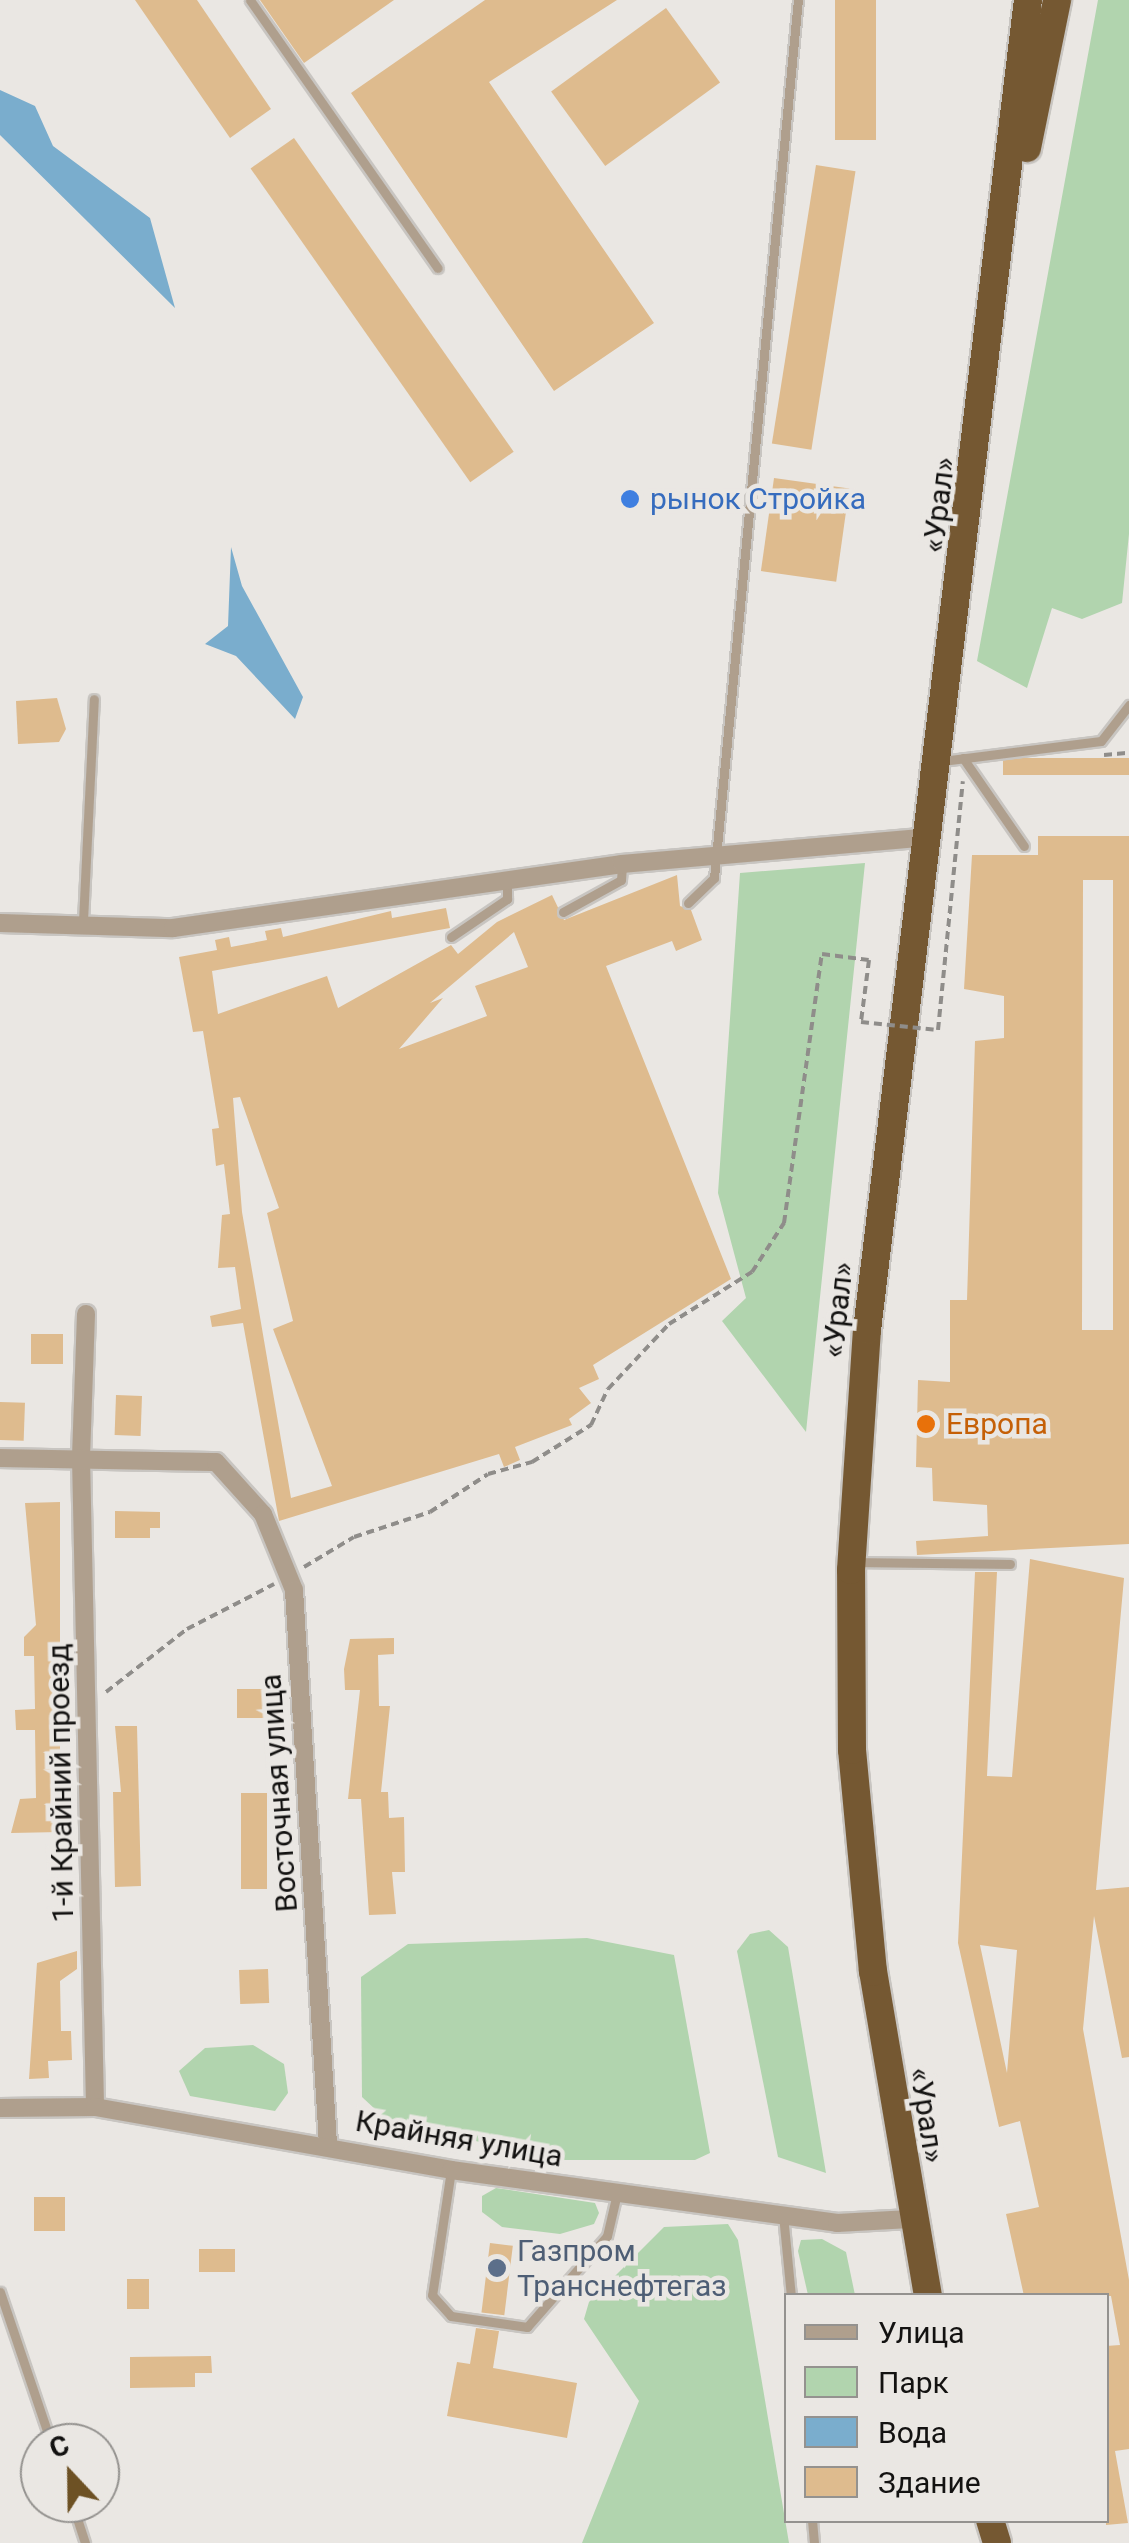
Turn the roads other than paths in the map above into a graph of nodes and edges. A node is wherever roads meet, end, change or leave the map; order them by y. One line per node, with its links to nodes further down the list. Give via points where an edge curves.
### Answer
1 (250, 0): 5 (lane)
2 (798, 0): 12 (lane)
3 (1028, 0): 6 (highway, «Урал»)
4 (1057, 0): 6 (highway, «Урал»)
5 (438, 268)
6 (991, 331): 9 (highway, «Урал»)
7 (94, 699): 18 (lane)
8 (1129, 704): 9 (lane, via 1101,741)
9 (951, 760): 10 (highway, «Урал»); 11 (lane)
10 (929, 837): 12 (street); 23 (highway, «Урал», via 867,1330)
11 (1024, 846)
12 (713, 856): 13 (street); 15 (lane, via 714,878)
13 (622, 864): 14 (street); 16 (lane, via 621,880)
14 (507, 881): 18 (street, via 173,928); 19 (lane, via 507,900)
15 (688, 903)
16 (563, 912)
17 (4, 920): 18 (street)
18 (83, 921)
19 (451, 937)
20 (86, 1314): 22 (street, 1-й Крайний проезд)
21 (0, 1458): 22 (street)
22 (81, 1458): 25 (street, 1-й Крайний проезд); 27 (street, Восточная улица, via 216,1462 263,1514 288,1576)
23 (851, 1562): 24 (lane); 31 (highway, «Урал», via 852,1750 872,1972)
24 (1010, 1564)
25 (95, 2107): 26 (street, Крайняя улица); 27 (street, Крайняя улица)
26 (0, 2108)
27 (328, 2144): 28 (street, Крайняя улица)
28 (451, 2170): 29 (street, Крайняя улица); 29 (lane, via 432,2295 451,2316 528,2326 607,2236)
29 (617, 2193): 30 (street, Крайняя улица)
30 (783, 2216): 31 (street, Крайняя улица); 33 (lane)
31 (910, 2220): 34 (highway, «Урал»)
32 (0, 2292): 35 (lane)
33 (791, 2293)
34 (927, 2293)
35 (44, 2423)

